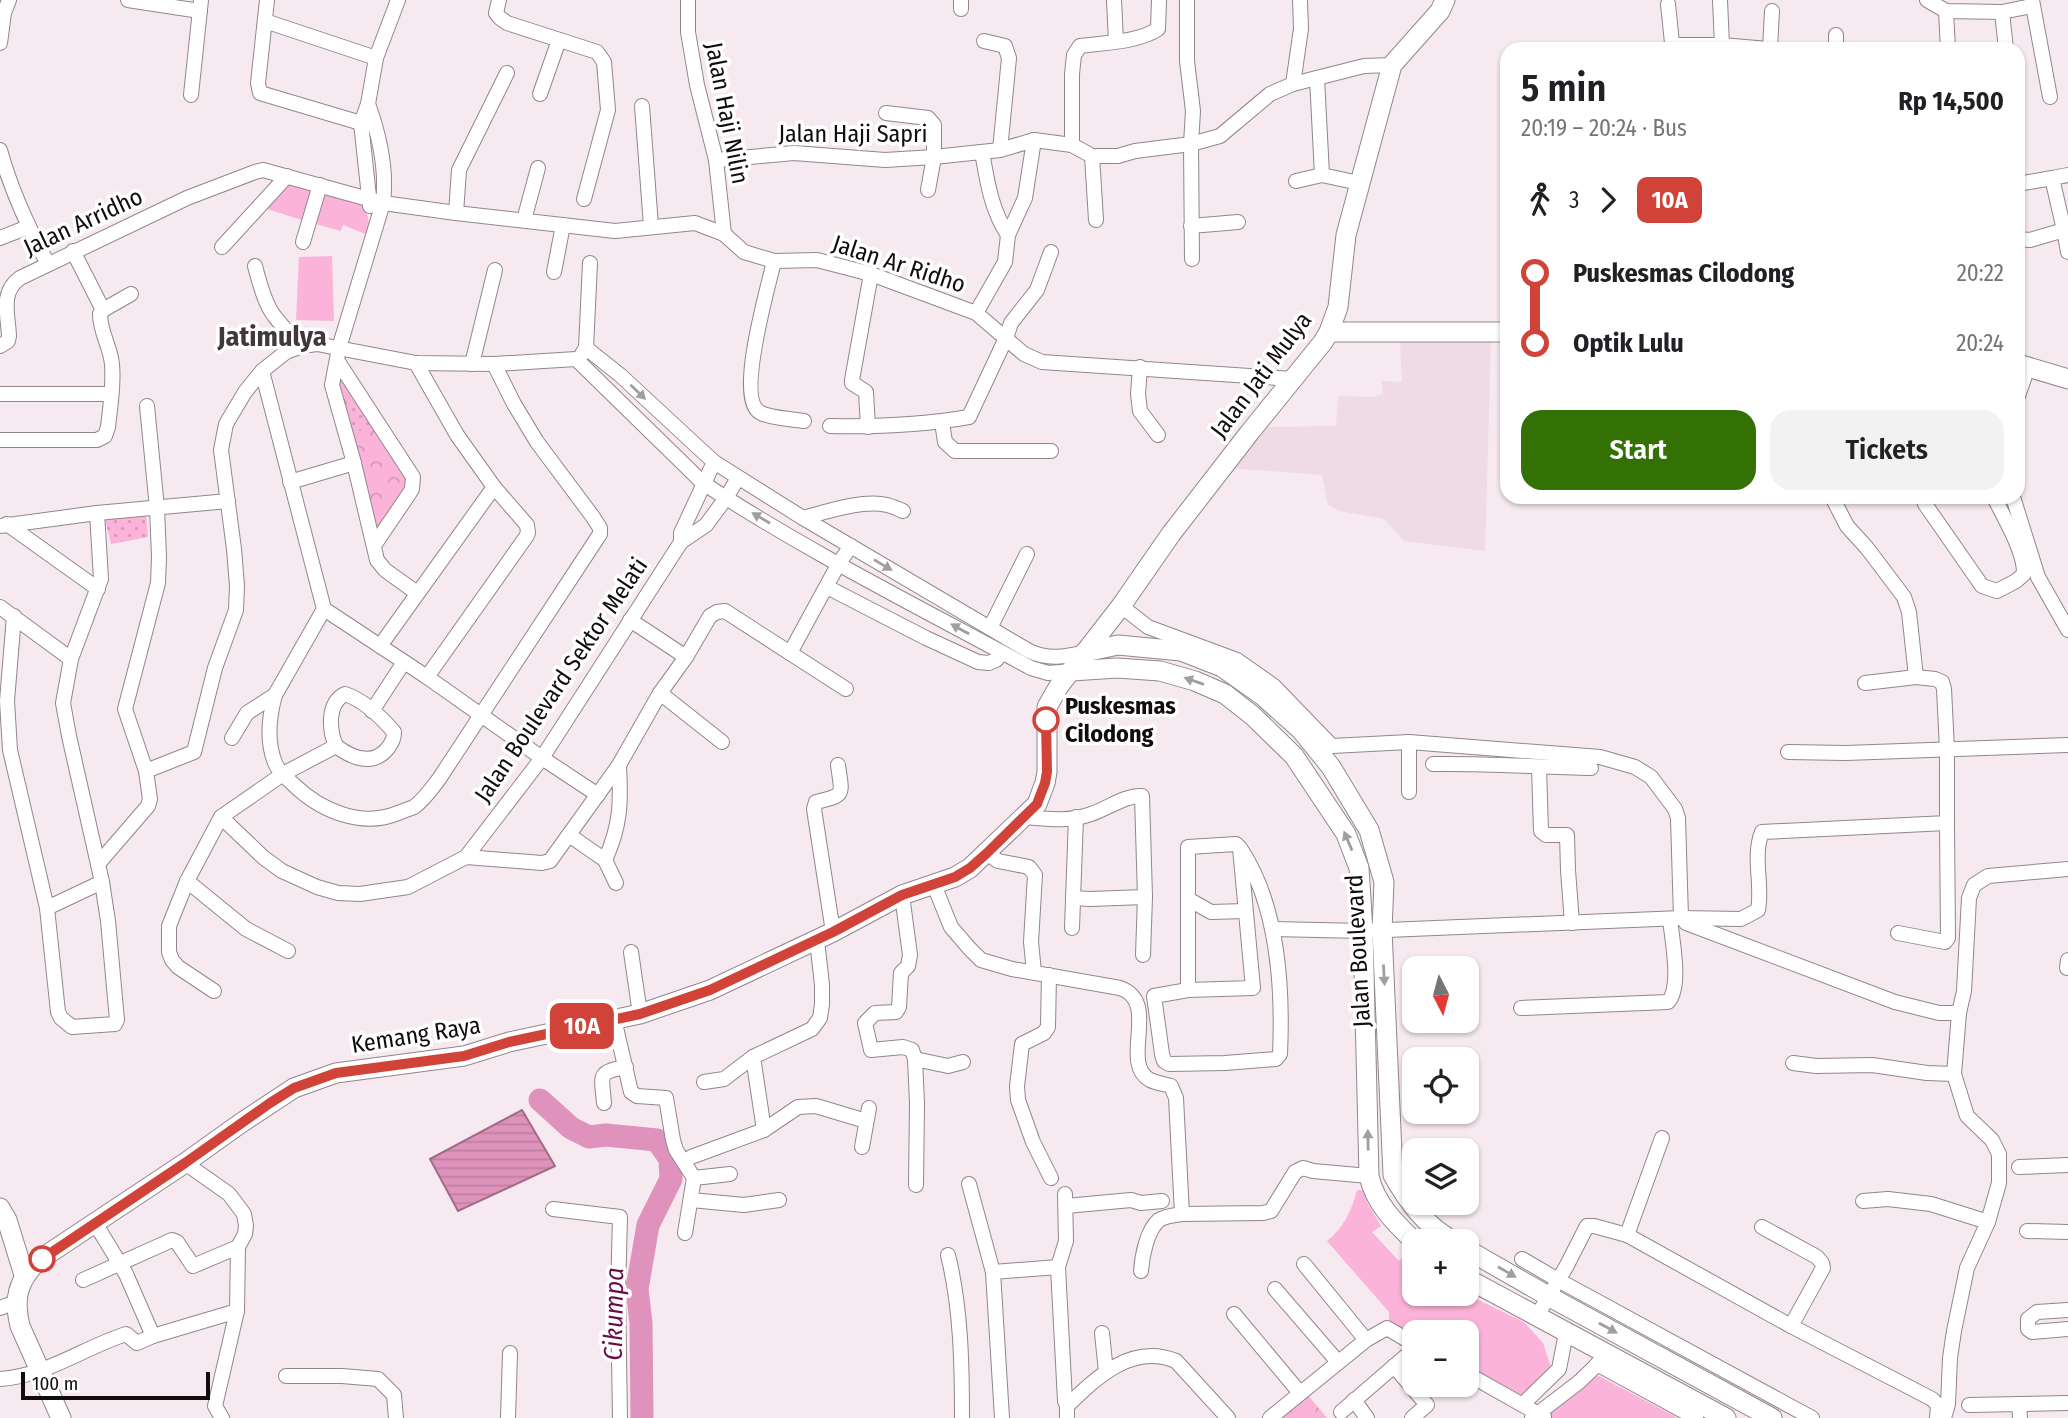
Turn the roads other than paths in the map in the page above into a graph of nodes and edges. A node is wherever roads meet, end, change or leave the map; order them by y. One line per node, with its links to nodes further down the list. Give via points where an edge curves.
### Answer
1 (128, 0): 15 (street)
2 (267, 0): 20 (street)
3 (398, 0): 30 (street)
4 (499, 0): 21 (street, via 496,13 507,23)
5 (688, 0): 49 (street, Jalan Haji Nilin, via 697,85)
6 (1114, 0): 23 (street)
7 (1159, 0): 23 (street, via 1158,29)
8 (1187, 0): 42 (street)
9 (1300, 0): 34 (street)
10 (1445, 0): 31 (main road, Jalan Jati Mulya)
11 (1720, 0): 25 (street)
12 (1927, 0): 18 (street)
13 (2032, 3): 19 (street); 37 (street)
14 (1668, 4): 24 (street)
15 (201, 5): 35 (street)
16 (4, 8): 29 (street)
17 (1772, 11): 26 (street)
18 (1946, 11): 19 (street); 27 (street)
19 (2002, 12): 28 (street)
20 (265, 21): 30 (street); 40 (street, via 260,93)
21 (559, 40): 36 (street); 62 (street, via 597,52 604,62 608,110)
22 (984, 41): 45 (street, via 1005,46 1009,58)
23 (1116, 41): 43 (street, via 1080,46 1074,55)
24 (1672, 42)
25 (1722, 42)
26 (1770, 42)
27 (1948, 42)
28 (2005, 42)
29 (0, 44)
30 (376, 58): 40 (street)
31 (1392, 65): 33 (street, via 1364,66); 58 (main road, Jalan Jati Mulya)
32 (507, 74): 64 (street, via 458,170)
33 (1317, 78): 34 (street); 51 (street)
34 (1293, 84): 42 (street, via 1270,94 1220,136)
35 (191, 94)
36 (540, 94)
37 (2050, 97)
38 (642, 107): 69 (street)
39 (886, 113): 48 (street, via 928,118 934,125)
40 (368, 123): 63 (street, via 383,180)
41 (1034, 140): 43 (street, Jalan Haji Sapri); 45 (street, Jalan Haji Sapri); 74 (street, via 1025,198)
42 (1191, 144): 47 (street); 70 (street)
43 (1072, 145): 47 (street, Jalan Haji Sapri)
44 (0, 150): 57 (street)
45 (1000, 150): 46 (street, Jalan Haji Sapri)
46 (982, 152): 48 (street, Jalan Haji Sapri); 74 (street, via 991,198)
47 (1092, 156): 66 (street)
48 (934, 157): 49 (street, Jalan Haji Sapri, via 885,160 794,153); 61 (street)
49 (716, 160): 73 (street, Jalan Haji Nilin)
50 (538, 167): 65 (street)
51 (1322, 175): 56 (street); 58 (street)
52 (2068, 175): 55 (street)
53 (287, 176): 54 (street, Jalan Ar Ridho, via 271,171); 60 (street, Jalan Ar Ridho); 78 (street)
54 (239, 178): 79 (street, Jalan Arridho)
55 (2052, 178): 59 (street); 71 (street)
56 (1296, 181)
57 (4, 182): 72 (street)
58 (1359, 183): 93 (main road, Jalan Jati Mulya, via 1346,235 1338,307)
59 (2025, 183)
60 (320, 185): 63 (street, Jalan Ar Ridho); 77 (street)
61 (928, 190)
62 (584, 199)
63 (376, 201): 64 (street, Jalan Ar Ridho); 99 (street, via 375,226)
64 (456, 213): 65 (street, Jalan Ar Ridho)
65 (524, 220): 68 (street, Jalan Ar Ridho)
66 (1096, 220)
67 (1238, 222): 70 (street)
68 (563, 225): 69 (street, Jalan Ar Ridho, via 615,231); 88 (street)
69 (651, 226): 73 (street, Jalan Ar Ridho, via 695,223)
70 (1191, 226): 82 (street)
71 (2065, 226): 76 (street); 81 (street)
72 (28, 227): 75 (street); 85 (street)
73 (724, 234): 83 (street, Jalan Ar Ridho, via 744,252)
74 (1007, 235): 92 (street, via 1005,262)
75 (0, 238)
76 (2025, 240)
77 (303, 242)
78 (222, 247)
79 (73, 251): 85 (street, Jalan Arridho); 91 (street)
80 (1051, 252): 95 (street, via 1037,290 1011,323)
81 (2068, 252)
82 (1192, 259)
83 (774, 261): 89 (street, Jalan Ar Ridho, via 817,260); 112 (street, via 753,349 754,407 760,413)
84 (590, 263): 98 (street)
85 (48, 264): 96 (street, Jalan Arridho, via 8,289 9,336)
86 (255, 266): 97 (street, via 269,310)
87 (495, 270): 102 (street)
88 (554, 272)
89 (871, 274): 92 (street, Jalan Ar Ridho); 115 (street, via 852,380 866,392)
90 (131, 294): 91 (street)
91 (102, 312): 110 (street, via 102,331 112,362)
92 (976, 313): 95 (street, Jalan Ar Ridho)
93 (1329, 332): 94 (main road); 108 (main road, Jalan Jati Mulya)
94 (1500, 332)
95 (1006, 338): 105 (street, Jalan Ar Ridho, via 1042,362); 113 (street, via 973,412 969,417)
96 (0, 346)
97 (302, 346): 99 (street, via 317,344); 106 (street)
98 (586, 348): 100 (street); 119 (street, one-way to 119)
99 (338, 354): 101 (street); 120 (street, via 332,389); 137 (street, via 413,477 412,489)
100 (576, 359): 103 (street); 123 (street)
101 (416, 363): 102 (street); 124 (street, via 457,435)
102 (472, 364): 103 (street)
103 (494, 364): 170 (street, via 530,432 600,531)
104 (2025, 366): 107 (main road)
105 (1140, 367): 108 (street, Jalan Ar Ridho); 116 (street, via 1140,411)
106 (262, 371): 122 (street); 126 (street, via 226,424 221,450)
107 (2067, 377)
108 (1293, 379): 144 (main road, Jalan Jati Mulya, via 1171,534)
109 (0, 394): 110 (street)
110 (110, 394): 117 (street, via 108,427 101,439)
111 (147, 406): 131 (street)
112 (804, 421)
113 (942, 422): 115 (street); 118 (street, via 945,442 955,451)
114 (830, 426): 115 (street)
115 (868, 427)
116 (1158, 435)
117 (0, 440)
118 (1051, 451)
119 (714, 462): 121 (street); 123 (street, Jalan Boulevard Sektor Melati)
120 (354, 463): 122 (street); 137 (street)
121 (738, 478): 125 (street, Jalan Boulevard Sektor Melati); 134 (street)
122 (290, 482): 146 (street)
123 (704, 483): 125 (street); 136 (street, Jalan Boulevard Sektor Melati)
124 (494, 487): 143 (street); 163 (street, via 527,525 528,533)
125 (726, 498): 136 (street, Jalan Boulevard Sektor Melati, via 706,525); 140 (street, one-way to 125)
126 (228, 501): 131 (street); 186 (street, via 236,610 215,668 201,732 194,752)
127 (1836, 504): 164 (street, via 1847,526 1904,597)
128 (1925, 504): 129 (street, via 1982,586 1997,591 2016,582 2025,570)
129 (1997, 504)
130 (2014, 504): 152 (street, via 2038,577)
131 (157, 508): 133 (street); 186 (street, via 158,583 125,709)
132 (903, 511): 134 (street, via 885,504 865,504)
133 (97, 513): 135 (street); 142 (street)
134 (803, 518): 138 (street)
135 (3, 525): 142 (street)
136 (681, 542): 148 (street, Jalan Boulevard Sektor Melati)
137 (374, 544): 143 (street, via 384,570)
138 (852, 546): 140 (street); 151 (street, one-way to 151)
139 (1027, 554): 151 (street)
140 (839, 564): 141 (street); 158 (street, one-way to 140)
141 (827, 587): 157 (street); 158 (street, via 978,662 989,663)
142 (98, 589): 160 (street)
143 (417, 593): 154 (street)
144 (1121, 606): 149 (main road, Jalan Jati Mulya); 150 (street)
145 (0, 607): 147 (street)
146 (324, 609): 154 (street); 168 (street)
147 (14, 616): 160 (street); 178 (street)
148 (630, 620): 159 (street); 180 (street, Jalan Boulevard Sektor Melati)
149 (1108, 623): 153 (main road); 156 (main road, Jalan Jati Mulya)
150 (1148, 627): 155 (street); 176 (street, via 1237,660 1273,686)
151 (990, 628): 156 (street, via 1038,656)
152 (2068, 630)
153 (1118, 645): 155 (main road, Jalan Boulevard); 156 (main road, Jalan Boulevard)
154 (380, 646): 161 (street)
155 (1140, 647): 176 (main road, Jalan Boulevard, via 1181,651 1222,667)
156 (1085, 652): 162 (main road, Jalan Jati Mulya)
157 (790, 653): 159 (street, via 725,611 710,616); 166 (street)
158 (1002, 653): 162 (street, via 1039,671)
159 (686, 657): 167 (street)
160 (71, 659): 199 (street, via 63,703)
161 (404, 662): 163 (street); 169 (street)
162 (1072, 671): 191 (main road, Kemang Raya, via 1048,707 1045,783 1037,804); 215 (main road, Jalan Boulevard, one-way to 162, via 1346,834 1293,756 1253,716 1225,694 1160,671)
163 (427, 677): 170 (street)
164 (1916, 677): 165 (street); 177 (street, via 1942,682)
165 (1865, 683)
166 (846, 689)
167 (660, 693): 172 (street); 182 (street)
168 (275, 695): 171 (street, via 247,713); 187 (street, via 271,750)
169 (372, 711): 175 (street, via 348,695 340,697 331,725); 175 (street, via 394,732 385,752 364,759)
170 (481, 715): 180 (street); 187 (street, via 428,792 413,807 392,816 360,819 340,814)
171 (232, 738)
172 (722, 742)
173 (1409, 742): 176 (street); 188 (street); 211 (street, via 1600,757 1651,776 1678,818)
174 (2068, 745): 177 (street)
175 (336, 746): 187 (street)
176 (1326, 749): 215 (main road, Jalan Boulevard, via 1369,830 1384,882)
177 (1947, 749): 179 (street); 193 (street)
178 (5, 752): 209 (street)
179 (1788, 752)
180 (542, 758): 189 (street); 197 (street, Jalan Boulevard Sektor Melati)
181 (1433, 764): 184 (street)
182 (619, 765): 189 (street); 198 (street, via 618,827)
183 (838, 765): 217 (street, via 839,793 834,799 816,802 814,809)
184 (1539, 767): 185 (street); 212 (street, via 1541,831 1567,835)
185 (1591, 768)
186 (146, 771): 199 (street, via 148,806)
187 (283, 774): 190 (street)
188 (1409, 792)
189 (598, 795): 194 (street)
190 (221, 817): 197 (street, Jalan Boulevard Sektor Melati, via 282,871 338,893 408,887); 201 (street)
191 (1025, 817): 192 (street); 196 (main road, Kemang Raya)
192 (1076, 817): 206 (street, via 1142,796); 207 (street)
193 (1947, 823): 211 (street, via 1762,832 1757,849 1758,910 1741,919); 216 (street, via 1948,938 1945,942)
194 (569, 835): 197 (street, via 547,862); 198 (street)
195 (1240, 848): 208 (street, via 1234,843 1189,847); 210 (street); 214 (street, via 1263,891)
196 (987, 853): 204 (main road, Kemang Raya, via 963,872); 221 (street, via 998,861 1029,867 1035,875)
197 (466, 857)
198 (605, 860): 203 (street)
199 (99, 864): 202 (street)
200 (2068, 869): 228 (street, via 1989,876 1974,885)
201 (187, 881): 218 (street, via 246,929); 226 (street, via 169,926 169,952 178,967)
202 (102, 882): 209 (street); 209 (street, via 115,1024 72,1027 61,1018)
203 (616, 883)
204 (934, 885): 205 (main road, Kemang Raya); 221 (street, via 951,926 975,956)
205 (902, 895): 217 (main road, Kemang Raya); 232 (street, via 910,963 901,973 899,1007 896,1012 876,1013 865,1023 871,1050 903,1047 912,1050)
206 (1145, 897): 207 (street); 220 (street)
207 (1073, 898): 213 (street)
208 (1188, 899): 210 (street, via 1211,912); 225 (street)
209 (47, 908)
210 (1245, 911): 223 (street)
211 (1675, 919): 212 (street); 227 (street, via 1675,979 1668,1003); 228 (street, via 1895,1002)
212 (1572, 923): 215 (street)
213 (1072, 928)
214 (1272, 929): 215 (street); 224 (street)
215 (1373, 930): 247 (main road, Jalan Boulevard, one-way to 215); 263 (main road, Jalan Boulevard, one-way to 263, via 1393,1175 1405,1197)
216 (1898, 933)
217 (825, 936): 229 (main road, Kemang Raya, via 710,990); 231 (street, via 820,1018 813,1029)
218 (288, 951)
219 (631, 952): 229 (street)
220 (1143, 955)
221 (1034, 972): 222 (street)
222 (1049, 975): 249 (street, via 1048,1024 1044,1033 1023,1044 1017,1086 1033,1142); 258 (street, via 1120,988 1135,998 1138,1066 1148,1079 1171,1086 1177,1098)
223 (1253, 988): 224 (street); 225 (street)
224 (1279, 988): 225 (street, via 1280,1054 1276,1059 1169,1064 1162,1054 1154,996)
225 (1188, 990)
226 (214, 991)
227 (1521, 1008)
228 (1959, 1013): 236 (street)
229 (640, 1014): 230 (main road, Kemang Raya)
230 (614, 1019): 235 (street); 243 (main road, Kemang Raya, via 464,1056 314,1080 270,1103)
231 (753, 1057): 237 (street, via 724,1079); 239 (street)
232 (915, 1059): 233 (street, via 948,1066); 251 (street)
233 (963, 1062)
234 (1793, 1063): 236 (street)
235 (625, 1067): 238 (street, via 602,1076); 248 (street, via 634,1095 667,1099 676,1150)
236 (1954, 1074): 259 (street, via 1967,1116 1992,1140 1999,1154 1998,1183)
237 (704, 1082)
238 (604, 1103)
239 (764, 1130): 241 (street, via 798,1107 816,1106 867,1115); 242 (street)
240 (1662, 1138): 267 (street)
241 (862, 1147)
242 (691, 1157)
243 (185, 1163): 260 (main road, Kemang Raya); 268 (street, via 229,1194 244,1214 245,1234)
244 (2068, 1165): 245 (street)
245 (2019, 1167)
246 (730, 1174): 248 (street)
247 (1369, 1176): 258 (street, via 1303,1168 1295,1172 1271,1211); 262 (main road, Jalan Boulevard, via 1373,1192)
248 (694, 1178): 252 (street)
249 (1051, 1178)
250 (969, 1184): 276 (street)
251 (916, 1185)
252 (691, 1200): 253 (street, via 744,1205); 266 (street)
253 (779, 1200)
254 (1162, 1201): 274 (street, via 1065,1200 1066,1241)
255 (1863, 1201): 259 (street, via 1931,1204)
256 (0, 1209): 277 (main road)
257 (554, 1209): 317 (street, via 620,1217)
258 (1182, 1214): 275 (street, via 1161,1218 1153,1227)
259 (1988, 1222): 329 (street, via 1967,1268)
260 (95, 1223): 272 (street); 277 (main road, Kemang Raya)
261 (1762, 1227): 287 (street, via 1822,1263)
262 (1402, 1229)
263 (1435, 1229)
264 (2027, 1231): 265 (street)
265 (2068, 1232)
266 (685, 1233)
267 (1627, 1235): 280 (street, via 1587,1226); 287 (street)
268 (238, 1247): 272 (street, via 192,1266 172,1240); 284 (street)
269 (948, 1255): 318 (street, via 956,1285)
270 (1479, 1255): 280 (main road, one-way to 280)
271 (1522, 1259): 280 (street)
272 (120, 1262): 278 (street); 291 (street)
273 (1304, 1264): 293 (street)
274 (1059, 1267): 276 (street); 310 (street)
275 (1141, 1271)
276 (993, 1272): 319 (street)
277 (24, 1275): 282 (main road)
278 (83, 1280)
279 (1479, 1285): 286 (main road)
280 (1553, 1288): 286 (street); 326 (main road, one-way to 326); 327 (street)
281 (1275, 1289): 297 (street)
282 (8, 1306): 299 (main road, via 16,1312)
283 (2068, 1310): 288 (street, via 2036,1312 2028,1319 2032,1332)
284 (237, 1311): 291 (street); 314 (street, via 215,1406)
285 (1234, 1314): 304 (street)
286 (1537, 1316): 289 (main road)
287 (1791, 1326): 328 (street, via 1932,1399 1938,1405)
288 (2068, 1329)
289 (1566, 1332): 296 (main road); 307 (street, via 1559,1370)
290 (1102, 1333): 300 (street)
291 (153, 1336): 299 (street, via 137,1343 122,1335)
292 (1402, 1338): 293 (street, via 1387,1328)
293 (1366, 1340): 297 (street)
294 (510, 1353): 316 (street)
295 (1402, 1358): 298 (street)
296 (1602, 1360): 312 (street); 324 (street); 325 (main road)
297 (1338, 1362): 304 (street)
298 (1394, 1366): 305 (street); 323 (street, via 1427,1405)
299 (41, 1371): 302 (street); 313 (main road)
300 (1106, 1372): 310 (street); 320 (street, via 1135,1356 1167,1357 1183,1367)
301 (286, 1376): 315 (street, via 378,1379 394,1395)
302 (0, 1379)
303 (1479, 1380): 307 (street)
304 (1300, 1393): 321 (street)
305 (1354, 1400): 311 (street); 322 (street)
306 (2068, 1403): 309 (street)
307 (1523, 1404): 312 (street)
308 (1969, 1405): 309 (street)
309 (2019, 1411)
310 (1067, 1412)
311 (1341, 1412)
312 (1538, 1417)
313 (61, 1418)
314 (222, 1418)
315 (396, 1418)
316 (508, 1418)
317 (620, 1418)
318 (962, 1418)
319 (1002, 1418)
320 (1228, 1418)
321 (1270, 1418)
322 (1367, 1418)
323 (1412, 1418)
324 (1696, 1418)
325 (1726, 1418)
326 (1772, 1418)
327 (1812, 1418)
328 (1937, 1418)
329 (1944, 1418)

